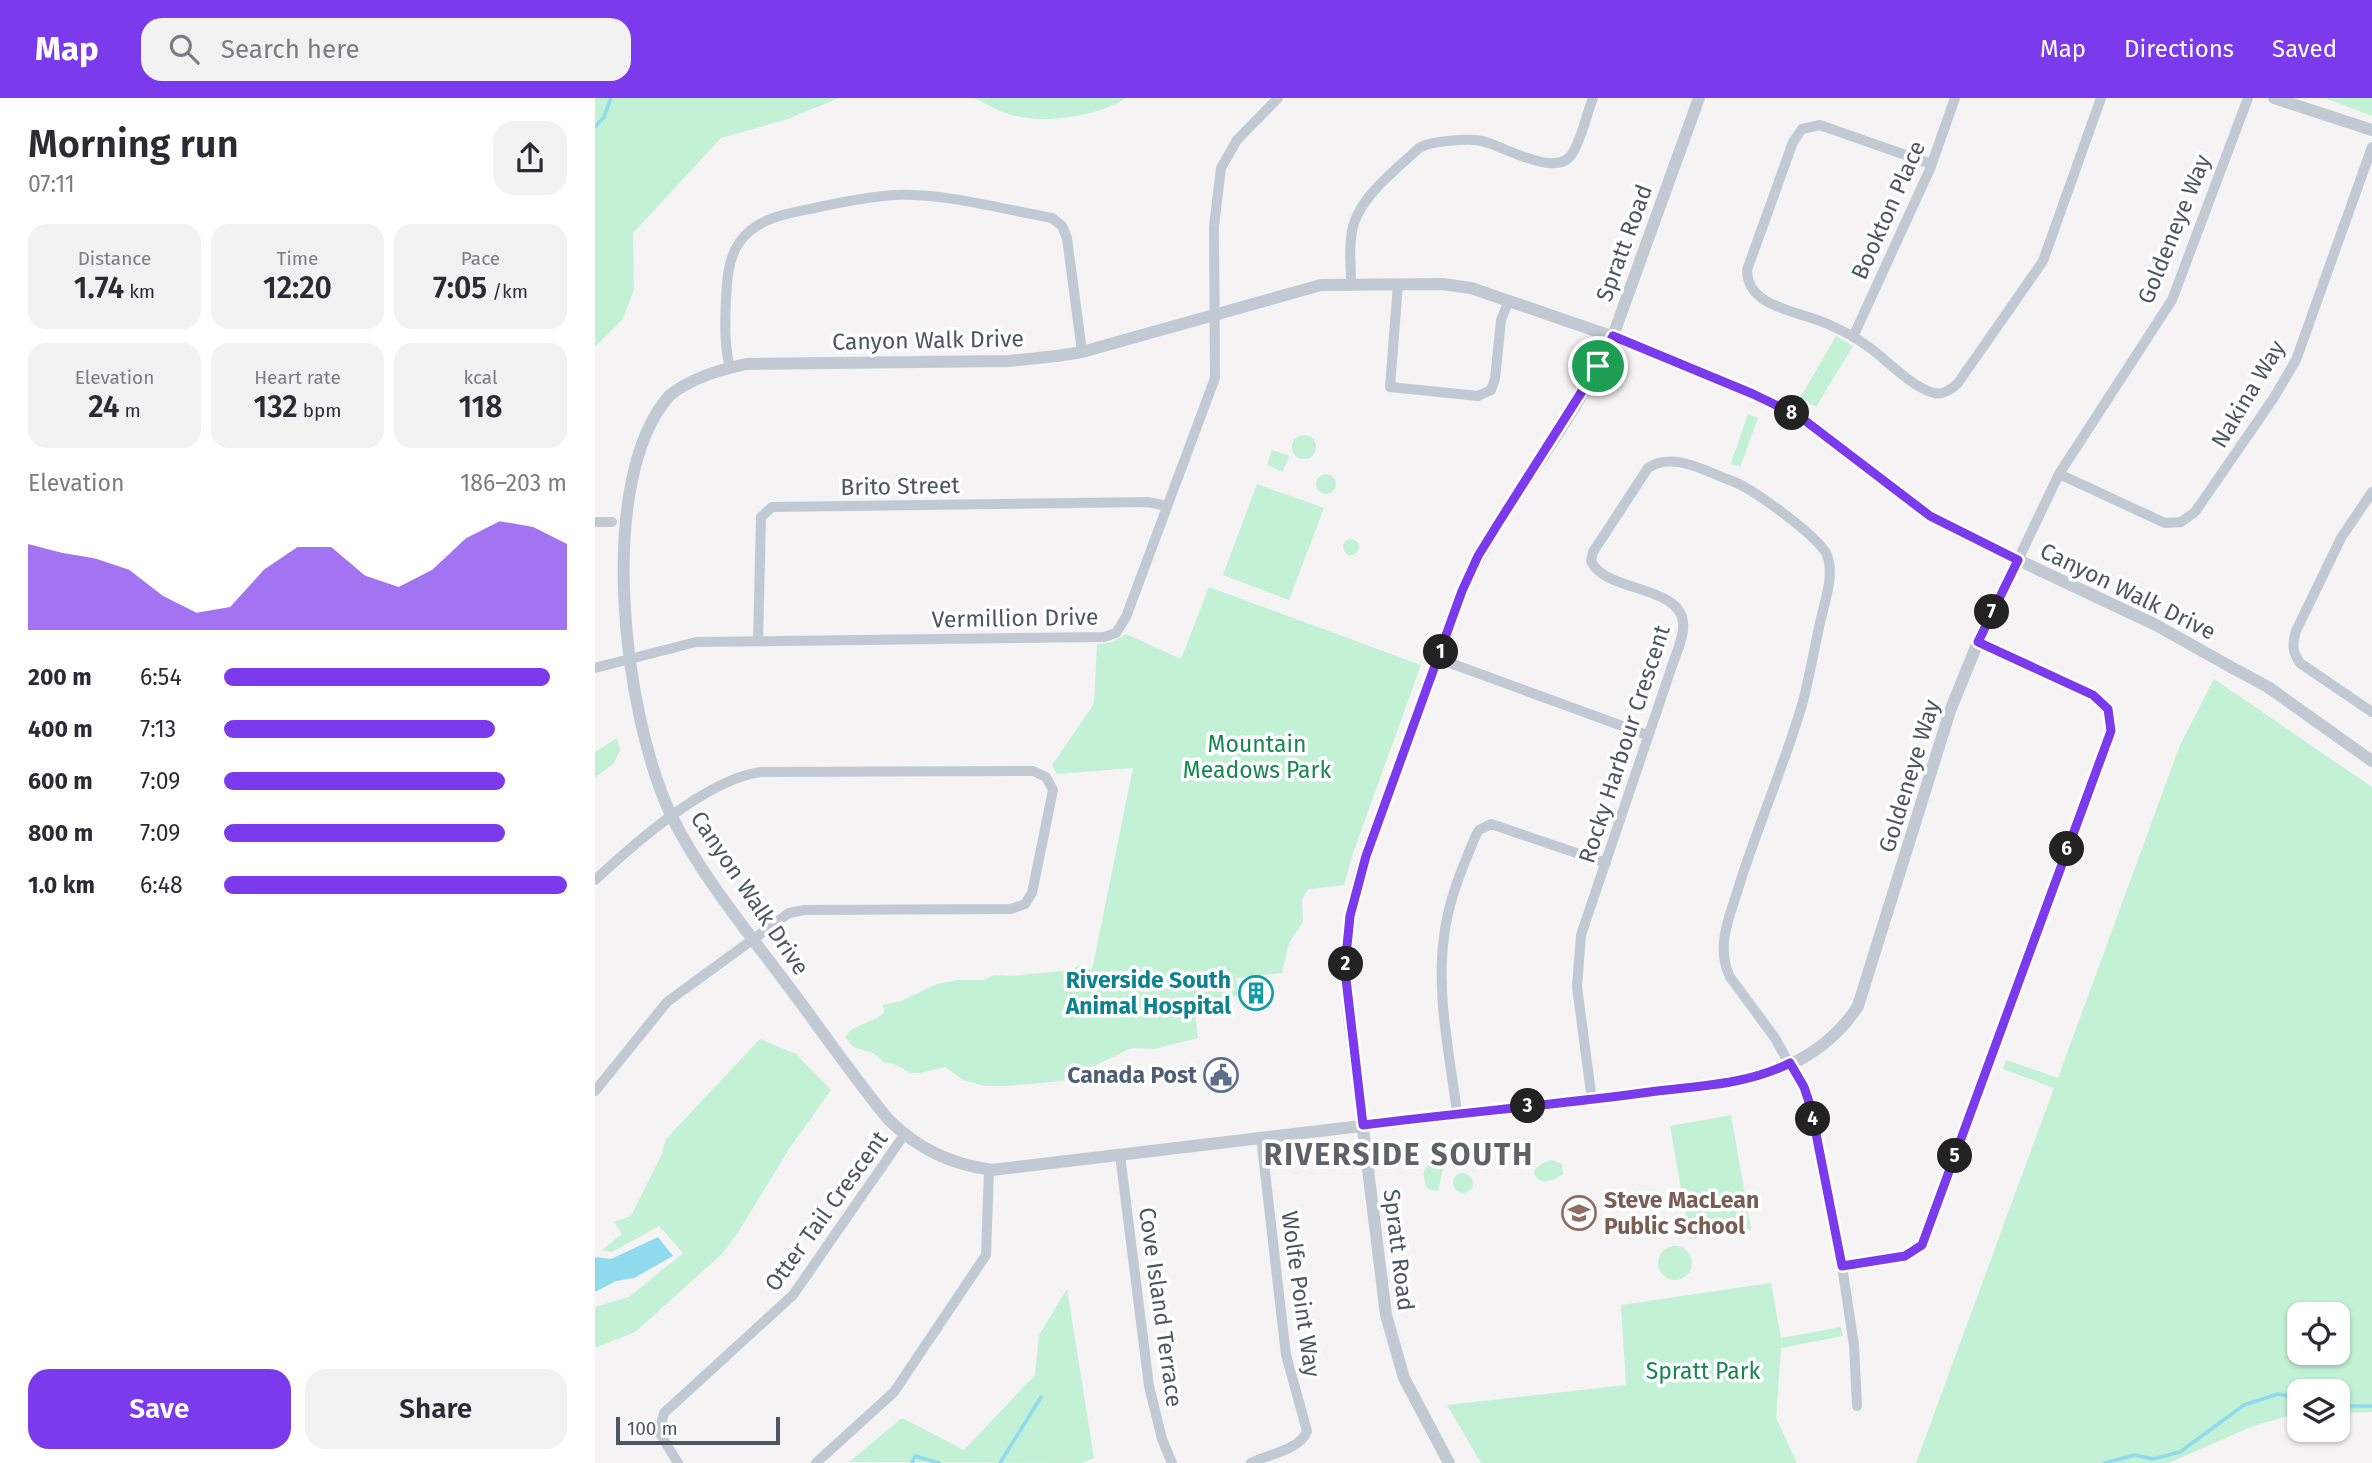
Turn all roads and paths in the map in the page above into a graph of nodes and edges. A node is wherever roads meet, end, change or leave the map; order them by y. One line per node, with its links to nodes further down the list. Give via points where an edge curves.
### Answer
1 (1278, 98): 14 (street, Vermillion Drive, via 1237,140 1221,169 1214,227)
2 (1593, 98): 11 (street, via 1571,155 1559,163 1546,164 1475,140 1428,143 1419,148 1359,213 1351,242)
3 (1699, 98): 15 (street, Spratt Road)
4 (1955, 98): 10 (street, Bookton Place)
5 (2101, 98): 16 (street, via 2043,261 1958,383 1945,392 1929,391)
6 (2248, 98): 19 (street, Goldeneye Way, via 2172,300)
7 (2274, 98): 8 (street)
8 (2372, 130)
9 (2372, 147): 19 (street, Nakina Way, via 2296,360 2195,512 2182,522 2165,523)
10 (1931, 164): 16 (street, Bookton Place); 16 (street, via 1819,125 1802,129 1793,142 1747,270 1750,286 1761,299)
11 (1351, 283): 12 (street, Canyon Walk Drive); 14 (street, Canyon Walk Drive, via 1298,290)
12 (1398, 284): 13 (street, Canyon Walk Drive, via 1460,285); 13 (street, via 1390,387 1478,396 1491,390 1501,320)
13 (1509, 300): 15 (street, Canyon Walk Drive)
14 (1213, 316): 17 (street, Canyon Walk Drive); 22 (street, Vermillion Drive, via 1215,379)
15 (1613, 336): 25 (street, Canyon Walk Drive, via 1799,416 1930,516); 28 (street, Spratt Road, via 1478,556)
16 (1853, 337)
17 (1082, 352): 18 (street, Canyon Walk Drive, via 1009,361 746,364); 18 (street, via 1067,238 1057,222 951,200 893,195 777,216 755,227 740,242 727,283 724,345)
18 (730, 368): 20 (street, Canyon Walk Drive, via 710,373 662,402 634,439)
19 (2059, 474): 25 (street, Goldeneye Way)
20 (618, 487)
21 (2372, 492): 31 (street, via 2341,538 2292,644 2300,663)
22 (1167, 506): 26 (street, Vermillion Drive, via 1126,617 1110,635); 26 (street, Brito Street, via 1148,502 772,507 761,517)
23 (613, 518): 24 (street); 29 (street, Canyon Walk Drive)
24 (595, 522)
25 (2018, 560): 27 (street, Goldeneye Way); 33 (street, Canyon Walk Drive, via 2156,625 2268,687)
26 (758, 641): 29 (street, Vermillion Drive, via 697,642)
27 (1978, 642): 38 (street, Goldeneye Way, via 1950,711 1859,1006 1834,1037); 47 (street, via 2093,695 2108,709 2111,731 1922,1245 1905,1256)
28 (1439, 659): 32 (street); 42 (street, Spratt Road, via 1366,856 1350,916 1346,979)
29 (622, 660): 30 (street, Vermillion Drive); 34 (street, Canyon Walk Drive, via 647,753)
30 (595, 668)
31 (2372, 712)
32 (1647, 735): 35 (street, Rocky Harbour Crescent); 38 (street, Rocky Harbour Crescent, via 1684,625 1682,617 1671,602 1598,573 1591,561 1648,468 1671,460 1745,485 1815,539 1829,563 1802,705 1721,948 1730,977)
33 (2372, 761)
34 (672, 817): 36 (street); 37 (street, Canyon Walk Drive); 37 (street, via 729,780 760,772 1033,771 1050,783 1049,811 1032,893 1025,904 986,910 797,910)
35 (1606, 863): 40 (street, Rocky Harbour Crescent, via 1581,935 1577,987); 41 (street, via 1491,824 1476,835 1458,880 1442,958)
36 (595, 880)
37 (753, 938): 39 (street, via 667,1002); 43 (street, Canyon Walk Drive)
38 (1790, 1063): 40 (street, Goldeneye Way, via 1739,1081); 47 (street, via 1811,1108)
39 (595, 1091)
40 (1592, 1100): 41 (street, Goldeneye Way)
41 (1457, 1113): 42 (street, Goldeneye Way)
42 (1363, 1125): 44 (street, Canyon Walk Drive); 53 (street, Spratt Road, via 1394,1348 1411,1392)
43 (904, 1135): 46 (street, Canyon Walk Drive, via 950,1162); 49 (street, Otter Tail Crescent, via 793,1294 664,1413 659,1432)
44 (1261, 1138): 45 (street, Canyon Walk Drive); 52 (street, Wolfe Point Way, via 1286,1355 1307,1431 1294,1445)
45 (1120, 1155): 46 (street, Canyon Walk Drive); 51 (street, Cove Island Terrace, via 1146,1365 1162,1439)
46 (989, 1170): 50 (street, via 986,1255 894,1392)
47 (1842, 1266): 48 (street, via 1854,1345)
48 (1857, 1406)
49 (678, 1463)
50 (816, 1463)
51 (1172, 1463)
52 (1251, 1463)
53 (1449, 1463)

